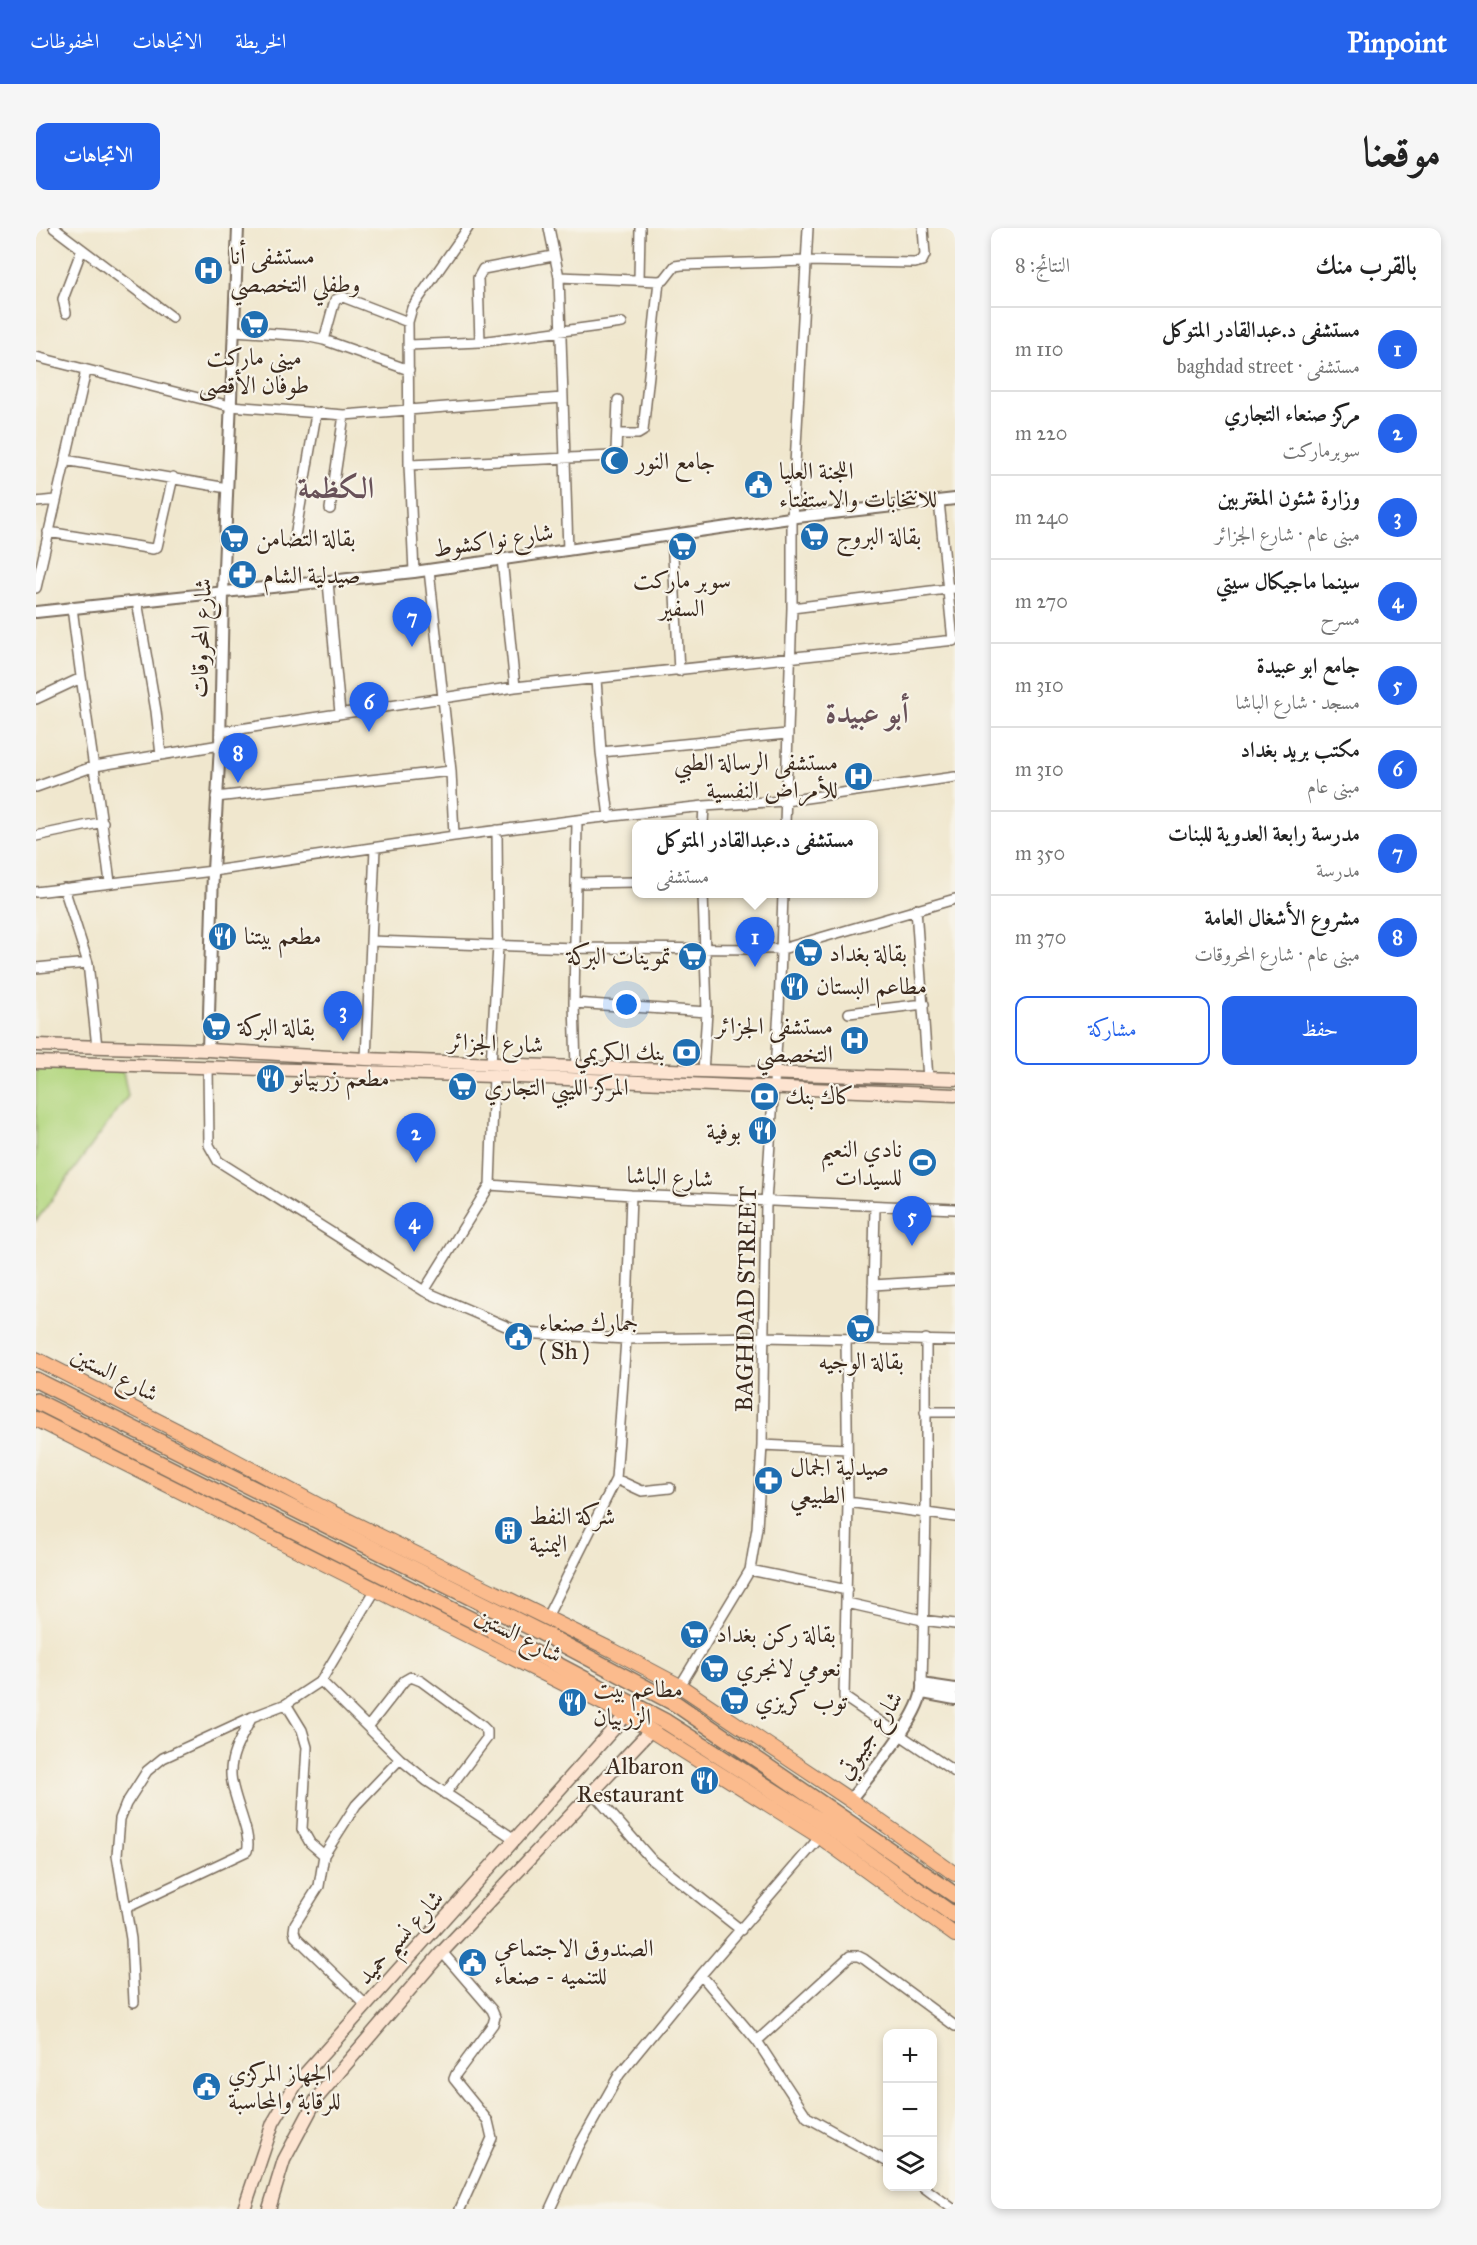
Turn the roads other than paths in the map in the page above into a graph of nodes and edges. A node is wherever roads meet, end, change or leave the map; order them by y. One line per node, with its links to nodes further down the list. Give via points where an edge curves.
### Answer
1 (54, 228): 8 (street)
2 (238, 228): 19 (street, شارع المحروقات)
3 (468, 228): 16 (street, via 412,308)
4 (549, 228): 9 (street)
5 (640, 228): 12 (street)
6 (808, 228): 10 (street)
7 (923, 228): 10 (street, via 925,255 915,263)
8 (82, 249): 14 (street, via 63,298); 15 (street)
9 (553, 256): 11 (street); 21 (street, via 483,269 478,278)
10 (806, 261): 13 (street, via 675,266); 43 (street)
11 (559, 277): 12 (street); 18 (street)
12 (639, 280): 13 (street)
13 (659, 281): 32 (street, via 642,431)
14 (66, 313)
15 (172, 317)
16 (408, 322): 20 (street, via 338,297); 22 (street)
17 (622, 323): 18 (street)
18 (559, 331): 21 (street); 26 (street)
19 (235, 332): 20 (street, via 289,333); 28 (street, شارع المحروقات)
20 (324, 340): 24 (street)
21 (480, 342): 22 (street)
22 (409, 345): 24 (street)
23 (36, 357): 25 (street)
24 (409, 370): 29 (street)
25 (86, 371): 28 (street); 34 (street)
26 (562, 398): 29 (street); 33 (street)
27 (618, 400): 32 (street)
28 (230, 405): 30 (street); 37 (street, شارع المحروقات)
29 (408, 409): 31 (street); 35 (street)
30 (316, 414): 31 (street); 46 (street)
31 (344, 415): 42 (street)
32 (617, 434): 33 (street, via 613,456)
33 (564, 459): 35 (street); 47 (street)
34 (65, 460): 36 (street); 39 (street)
35 (409, 465): 50 (street)
36 (173, 477): 37 (street); 44 (street, via 157,547 153,549)
37 (227, 488): 54 (street, شارع المحروقات)
38 (955, 499): 40 (street, شارع نواكشوط)
39 (55, 500): 41 (street); 44 (street)
40 (939, 501): 43 (street, شارع نواكشوط); 53 (street)
41 (36, 502)
42 (330, 509)
43 (792, 519): 45 (street, شارع نواكشوط); 57 (street)
44 (48, 532): 52 (street)
45 (672, 536): 47 (street, شارع نواكشوط); 61 (street)
46 (294, 542)
47 (568, 550): 48 (street, شارع نواكشوط)
48 (502, 559): 49 (street, شارع نواكشوط); 64 (street)
49 (429, 570): 50 (street, شارع نواكشوط); 66 (street)
50 (414, 572): 51 (street, شارع نواكشوط)
51 (328, 582): 54 (street, شارع نواكشوط); 67 (street)
52 (36, 588)
53 (952, 588): 57 (street); 59 (street)
54 (223, 593): 55 (street, شارع نواكشوط); 68 (street, شارع المحروقات)
55 (138, 602): 56 (street, شارع نواكشوط); 72 (street)
56 (72, 607): 58 (street, شارع نواكشوط); 62 (street)
57 (792, 608): 60 (street)
58 (36, 612)
59 (954, 640): 60 (street)
60 (790, 658): 61 (street); 69 (street)
61 (679, 671): 63 (street)
62 (81, 678): 65 (street); 73 (street)
63 (596, 679): 64 (street); 71 (street)
64 (515, 687): 66 (street)
65 (36, 699)
66 (442, 700): 67 (street); 74 (street)
67 (340, 713): 68 (street)
68 (220, 732): 70 (street, شارع المحروقات)
69 (788, 734): 71 (street); 78 (street)
70 (220, 745): 72 (street); 77 (street, شارع المحروقات)
71 (601, 753): 80 (street)
72 (161, 755): 73 (street)
73 (95, 766): 76 (street); 84 (street)
74 (451, 771): 77 (street); 87 (street)
75 (955, 777): 78 (street)
76 (36, 787)
77 (216, 797): 89 (street, شارع المحروقات)
78 (785, 801): 79 (street); 83 (street)
79 (704, 806): 80 (street); 82 (street)
80 (609, 817): 81 (street)
81 (577, 820): 85 (street); 92 (street)
82 (703, 820)
83 (784, 820)
84 (103, 822): 86 (street); 90 (street)
85 (497, 830): 87 (street); 100 (street)
86 (36, 836)
87 (454, 836): 88 (street)
88 (375, 849): 89 (street); 99 (street)
89 (213, 871): 90 (street); 112 (street, شارع المحروقات)
90 (111, 882): 93 (street)
91 (632, 882): 92 (street)
92 (576, 883): 101 (street)
93 (64, 888): 94 (street); 104 (street)
94 (36, 892)
95 (703, 898): 102 (street)
96 (783, 898): 103 (street, BAGHDAD STREET)
97 (955, 899): 98 (street)
98 (916, 909): 103 (street); 107 (street)
99 (371, 941): 100 (street); 113 (street)
100 (498, 946): 101 (street); 117 (street)
101 (575, 948): 102 (street); 106 (street)
102 (705, 948): 103 (street); 108 (street)
103 (782, 949): 119 (street, BAGHDAD STREET)
104 (88, 963): 105 (street); 111 (street)
105 (36, 968)
106 (574, 1003): 108 (street); 116 (street)
107 (924, 1004): 109 (street); 120 (street)
108 (707, 1012): 118 (street)
109 (849, 1013)
110 (36, 1045): 111 (main road, شارع الجزائر)
111 (97, 1047): 112 (main road, شارع الجزائر)
112 (208, 1050): 113 (main road, شارع الجزائر); 115 (main road)
113 (366, 1059): 117 (main road, شارع الجزائر)
114 (36, 1062): 115 (main road, شارع الجزائر)
115 (208, 1067): 117 (main road, شارع الجزائر); 131 (street, via 209,1145 218,1161)
116 (576, 1067): 117 (main road, شارع الجزائر); 118 (main road, شارع الجزائر)
117 (492, 1070): 122 (main road, شارع الجزائر); 124 (street)
118 (703, 1072): 119 (main road, شارع الجزائر)
119 (774, 1072): 120 (main road, شارع الجزائر); 122 (street, BAGHDAD STREET)
120 (928, 1078): 121 (main road, شارع الجزائر)
121 (955, 1079)
122 (774, 1087): 123 (main road, شارع الجزائر); 126 (street, BAGHDAD STREET)
123 (955, 1095)
124 (490, 1185): 125 (street, شارع الباشا); 131 (street)
125 (631, 1195): 126 (street, شارع الباشا); 133 (street)
126 (766, 1202): 127 (street, شارع الباشا); 132 (street, BAGHDAD STREET)
127 (875, 1207): 128 (street, شارع الباشا); 130 (street)
128 (955, 1209)
129 (955, 1280): 130 (street)
130 (873, 1285): 135 (street)
131 (424, 1291): 133 (street, via 522,1333)
132 (763, 1337): 133 (street); 134 (street); 146 (street, BAGHDAD STREET)
133 (626, 1339): 148 (street)
134 (846, 1339): 135 (street); 147 (street)
135 (872, 1339): 136 (street)
136 (926, 1339): 137 (street); 142 (street)
137 (955, 1341)
138 (36, 1359): 154 (main road, شارع الستين, via 224,1454)
139 (36, 1380): 141 (highway, شارع الستين)
140 (36, 1401): 145 (highway, شارع الستين)
141 (85, 1406): 145 (highway); 154 (highway, شارع الستين)
142 (925, 1412): 143 (street); 151 (street)
143 (955, 1412)
144 (36, 1419): 155 (main road, شارع الستين)
145 (75, 1421): 161 (highway, شارع الستين)
146 (762, 1445): 147 (street); 153 (street, BAGHDAD STREET)
147 (847, 1449): 150 (street)
148 (616, 1479): 149 (street, via 642,1491); 158 (street)
149 (670, 1488)
150 (848, 1502): 151 (street); 156 (street)
151 (926, 1513): 152 (street); 159 (street)
152 (955, 1517)
153 (750, 1570): 156 (street); 163 (street, BAGHDAD STREET)
154 (437, 1573): 158 (main road, شارع الستين); 182 (highway, شارع الستين, via 676,1704)
155 (376, 1589): 161 (main road, شارع الستين); 162 (street)
156 (847, 1590): 157 (street)
157 (847, 1603): 159 (street); 172 (street, via 844,1698)
158 (546, 1619): 163 (main road, شارع الستين)
159 (922, 1620): 160 (street); 164 (street)
160 (955, 1624)
161 (468, 1626): 168 (main road, شارع الستين); 178 (highway, شارع الستين, via 666,1722)
162 (321, 1681): 167 (street); 170 (street)
163 (680, 1686): 177 (main road, شارع الستين)
164 (922, 1689): 165 (street, شارع جيبوتي); 166 (street, شارع جيبوتي); 172 (street, شارع جيبوتي)
165 (955, 1689)
166 (955, 1700)
167 (286, 1704): 169 (street); 180 (street, via 307,1747 302,1829)
168 (626, 1715): 171 (main road, شارع الستين); 179 (main road, شارع نسيم حميد)
169 (252, 1717): 183 (street, via 163,1758 147,1771 120,1819 118,1869); 183 (street, via 233,1755 231,1773 248,1840 247,1851)
170 (368, 1727): 173 (street); 176 (street, via 411,1677 482,1726 487,1738)
171 (650, 1731): 175 (main road, شارع نسيم حميد); 178 (main road, شارع الستين)
172 (900, 1735): 174 (street); 177 (street, شارع جيبوتي)
173 (400, 1759): 176 (street); 180 (street, via 356,1805)
174 (955, 1772)
175 (593, 1793): 185 (street, via 651,1858); 188 (main road, شارع نسيم حميد)
176 (445, 1794): 179 (street)
177 (850, 1800): 181 (main road, شارع الستين)
178 (825, 1832): 184 (highway, شارع الستين); 185 (street); 186 (main road, شارع الستين)
179 (516, 1840): 187 (main road, شارع نسيم حميد)
180 (324, 1855): 191 (street, via 319,1886 294,1931)
181 (955, 1874)
182 (955, 1895)
183 (126, 1908): 190 (street)
184 (955, 1916)
185 (741, 1930): 189 (street)
186 (955, 1935)
187 (428, 1936): 188 (main road); 191 (main road, شارع نسيم حميد)
188 (442, 1952): 196 (main road, شارع نسيم حميد, via 317,2098); 201 (street, via 495,2018 454,2079 488,2121 492,2138)
189 (701, 1975): 193 (street); 202 (street, via 619,2075 579,2146)
190 (134, 2002)
191 (367, 2006): 194 (main road, شارع نسيم حميد, via 296,2084 273,2123)
192 (955, 2026): 193 (street, via 864,1959 850,1956)
193 (757, 2041): 195 (street, via 807,2117)
194 (262, 2154): 196 (main road); 199 (main road, شارع نسيم حميد)
195 (883, 2159)
196 (284, 2160): 200 (main road, شارع نسيم حميد)
197 (929, 2191): 198 (street)
198 (953, 2206)
199 (244, 2209)
200 (269, 2209)
201 (460, 2209)
202 (550, 2209)

